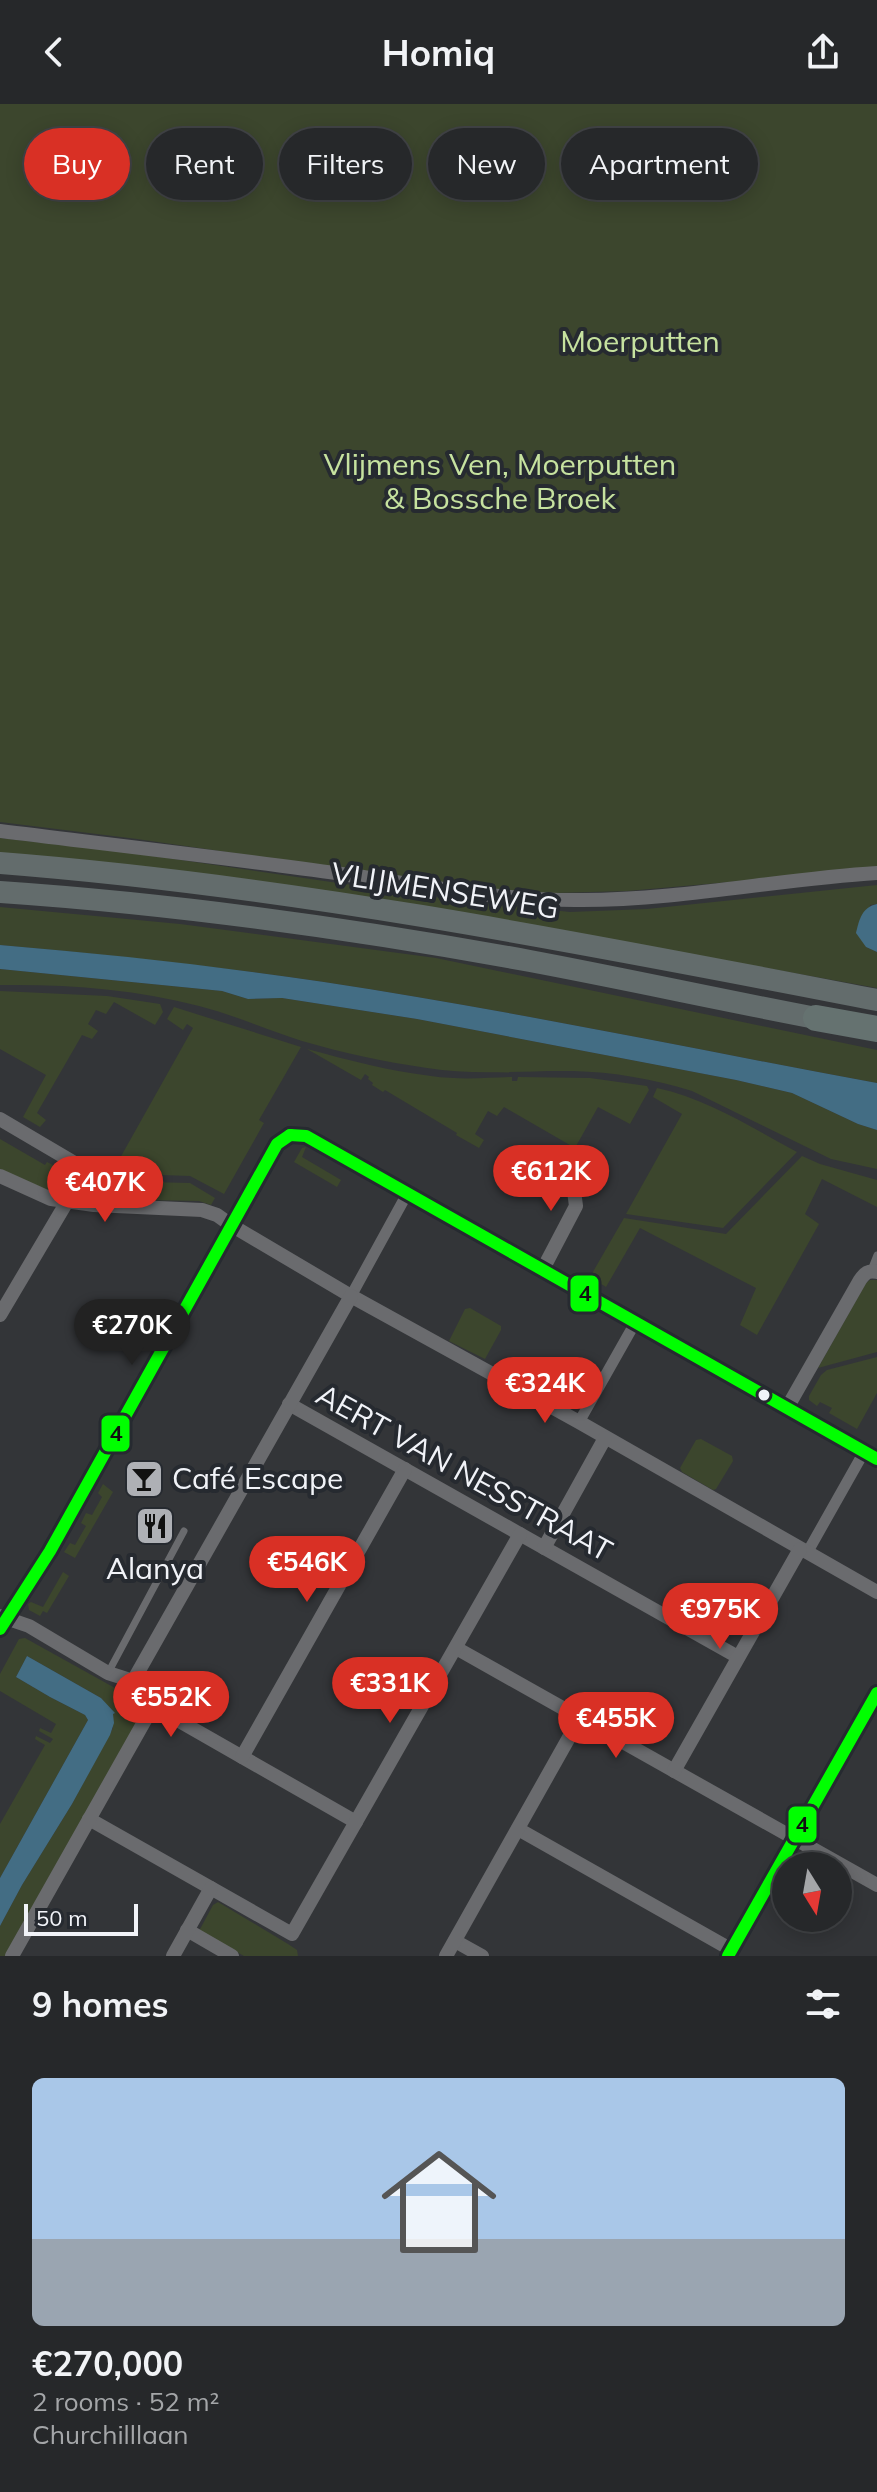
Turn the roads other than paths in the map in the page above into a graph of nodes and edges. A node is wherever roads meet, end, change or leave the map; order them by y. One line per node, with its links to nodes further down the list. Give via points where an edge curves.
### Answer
1 (0, 831): 3 (street, VLIJMENSEWEG, via 513,897 637,898)
2 (0, 863): 5 (main road, VLIJMENSEWEG, via 318,900 520,932)
3 (877, 873)
4 (0, 892): 6 (main road, VLIJMENSEWEG, via 299,925 529,961)
5 (877, 1000)
6 (816, 1018): 7 (highway)
7 (877, 1029)
8 (0, 1119): 12 (street, via 78,1165)
9 (584, 1173): 15 (street, via 574,1191 576,1206)
10 (0, 1176): 12 (street, via 51,1199)
11 (407, 1194): 13 (street, via 306,1136 290,1135 277,1144); 15 (street); 17 (street)
12 (68, 1200): 13 (street, via 202,1210); 18 (street)
13 (231, 1225): 17 (street); 31 (street, via 65,1525)
14 (877, 1255): 16 (lane)
15 (543, 1269): 19 (street)
16 (874, 1271): 21 (street, via 860,1280)
17 (351, 1296): 20 (street); 22 (street)
18 (0, 1315)
19 (635, 1323): 21 (street); 22 (street)
20 (289, 1404): 25 (street, AERT VAN NESSTRAAT); 35 (street)
21 (787, 1408): 24 (street)
22 (579, 1422): 23 (street)
23 (605, 1438): 28 (street); 29 (street)
24 (871, 1456): 29 (street)
25 (405, 1469): 27 (street, AERT VAN NESSTRAAT); 39 (street)
26 (184, 1531): 34 (lane)
27 (520, 1534): 28 (street, AERT VAN NESSTRAAT); 32 (street)
28 (544, 1548): 33 (street, AERT VAN NESSTRAAT)
29 (803, 1551): 30 (street); 33 (street)
30 (877, 1592)
31 (2, 1621): 34 (street, via 29,1626)
32 (456, 1648): 38 (street); 42 (street)
33 (738, 1657): 40 (street)
34 (108, 1673): 35 (street)
35 (133, 1681): 37 (street)
36 (877, 1693): 44 (street)
37 (153, 1706): 39 (street); 41 (street)
38 (580, 1718): 40 (street); 43 (street)
39 (242, 1757): 42 (street)
40 (674, 1771): 44 (street)
41 (89, 1819): 46 (street); 50 (street)
42 (356, 1822): 46 (street, via 292,1934)
43 (518, 1829): 48 (street); 49 (street)
44 (794, 1839): 45 (street); 49 (street)
45 (877, 1885)
46 (211, 1888): 47 (street)
47 (187, 1930): 51 (street); 52 (street)
48 (455, 1941): 53 (street); 54 (street)
49 (730, 1953)
50 (12, 1956)
51 (173, 1956)
52 (232, 1956)
53 (446, 1956)
54 (482, 1956)

